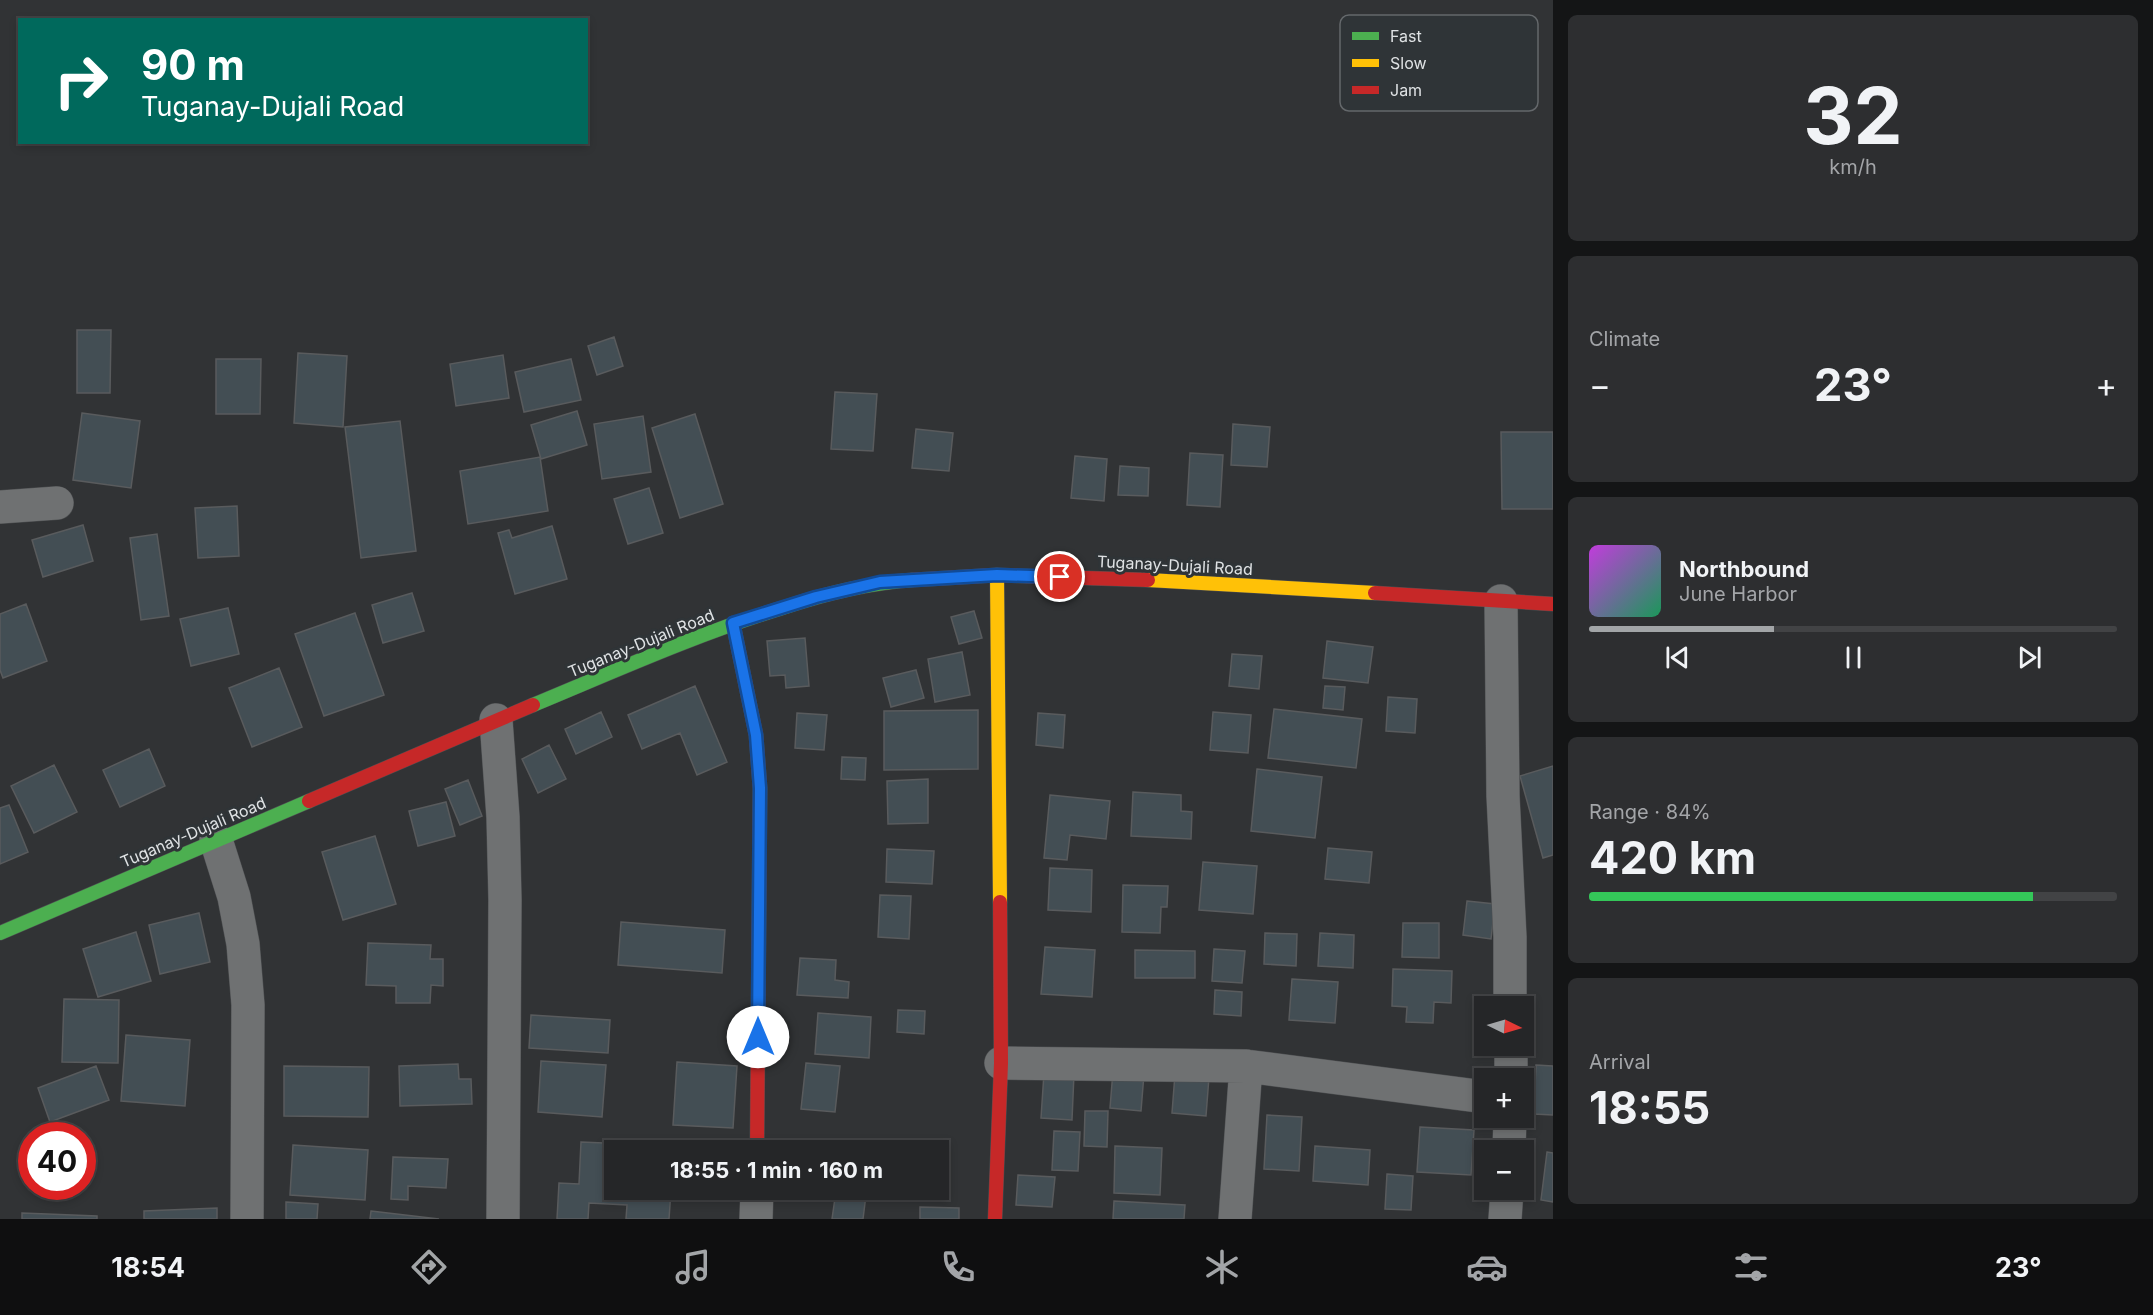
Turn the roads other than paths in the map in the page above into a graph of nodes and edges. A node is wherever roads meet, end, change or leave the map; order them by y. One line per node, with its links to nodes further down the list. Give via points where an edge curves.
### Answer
1 (57, 503): 2 (street)
2 (0, 507)
3 (997, 575): 4 (main road, Tuganay-Dujali Road); 6 (main road, Tuganay-Dujali Road, via 880,582); 11 (main road)
4 (1501, 601): 5 (main road, Tuganay-Dujali Road); 10 (street)
5 (1553, 604)
6 (733, 623): 7 (main road, Tuganay-Dujali Road); 14 (main road, via 756,735 760,788)
7 (496, 720): 8 (main road, Tuganay-Dujali Road); 18 (street, via 505,900)
8 (216, 840): 9 (main road, Tuganay-Dujali Road); 17 (street, via 234,897 247,984)
9 (0, 933)
10 (1510, 996)
11 (1001, 1063): 12 (street); 20 (main road)
12 (1246, 1066): 13 (street); 21 (street)
13 (1474, 1096)
14 (757, 1140)
15 (757, 1200): 19 (street)
16 (1506, 1200): 22 (street)
17 (247, 1219)
18 (503, 1219)
19 (756, 1219)
20 (995, 1219)
21 (1235, 1219)
22 (1505, 1219)

